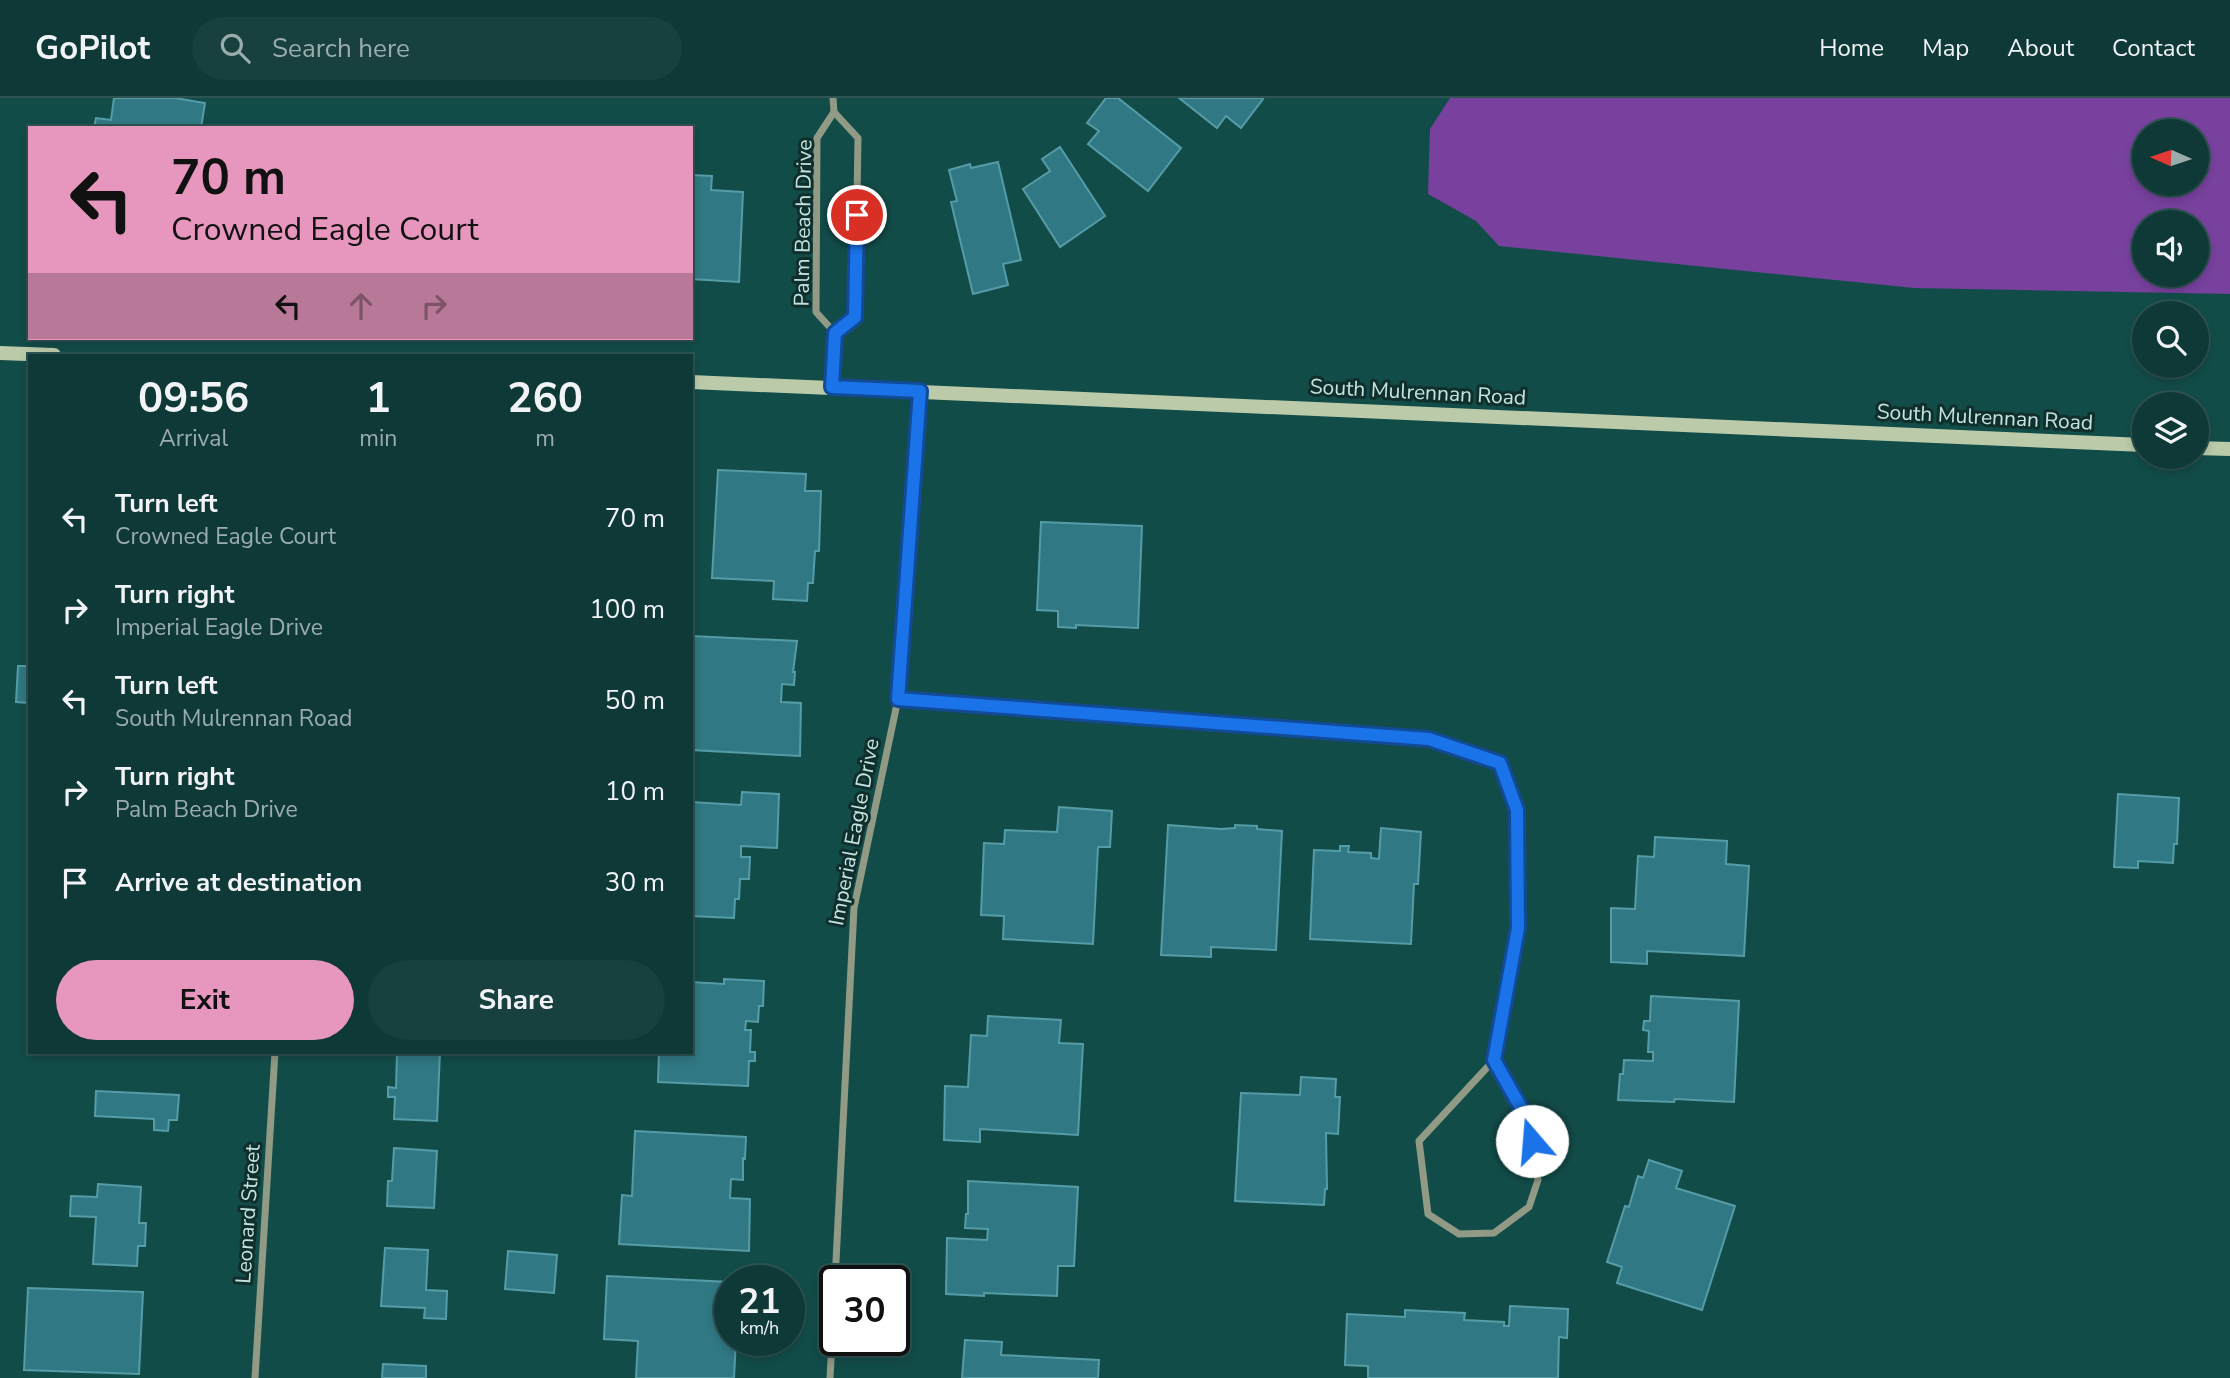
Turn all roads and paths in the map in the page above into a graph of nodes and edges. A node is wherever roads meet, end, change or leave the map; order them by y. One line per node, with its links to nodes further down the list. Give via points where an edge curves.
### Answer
1 (833, 98): 2 (street)
2 (834, 111): 3 (street, Palm Beach Drive, via 817,138 816,312); 3 (street, Palm Beach Drive, via 858,138 855,317)
3 (835, 333): 7 (street)
4 (0, 352): 5 (street)
5 (36, 354)
6 (693, 382): 7 (street, South Mulrennan Road)
7 (832, 387): 8 (street, South Mulrennan Road)
8 (920, 391): 9 (street, South Mulrennan Road); 12 (street, Imperial Eagle Drive)
9 (2132, 444)
10 (2209, 448): 11 (street)
11 (2230, 449)
12 (898, 699): 14 (street, via 1429,739 1500,763 1517,810 1518,928); 15 (street, Imperial Eagle Drive, via 854,908)
13 (275, 1054): 17 (street, Leonard Street)
14 (1494, 1060): 14 (street, via 1419,1141 1428,1214 1459,1234 1494,1233 1529,1207 1538,1180 1529,1122)
15 (836, 1265)
16 (831, 1356): 18 (street, Imperial Eagle Drive)
17 (256, 1378)
18 (830, 1378)

